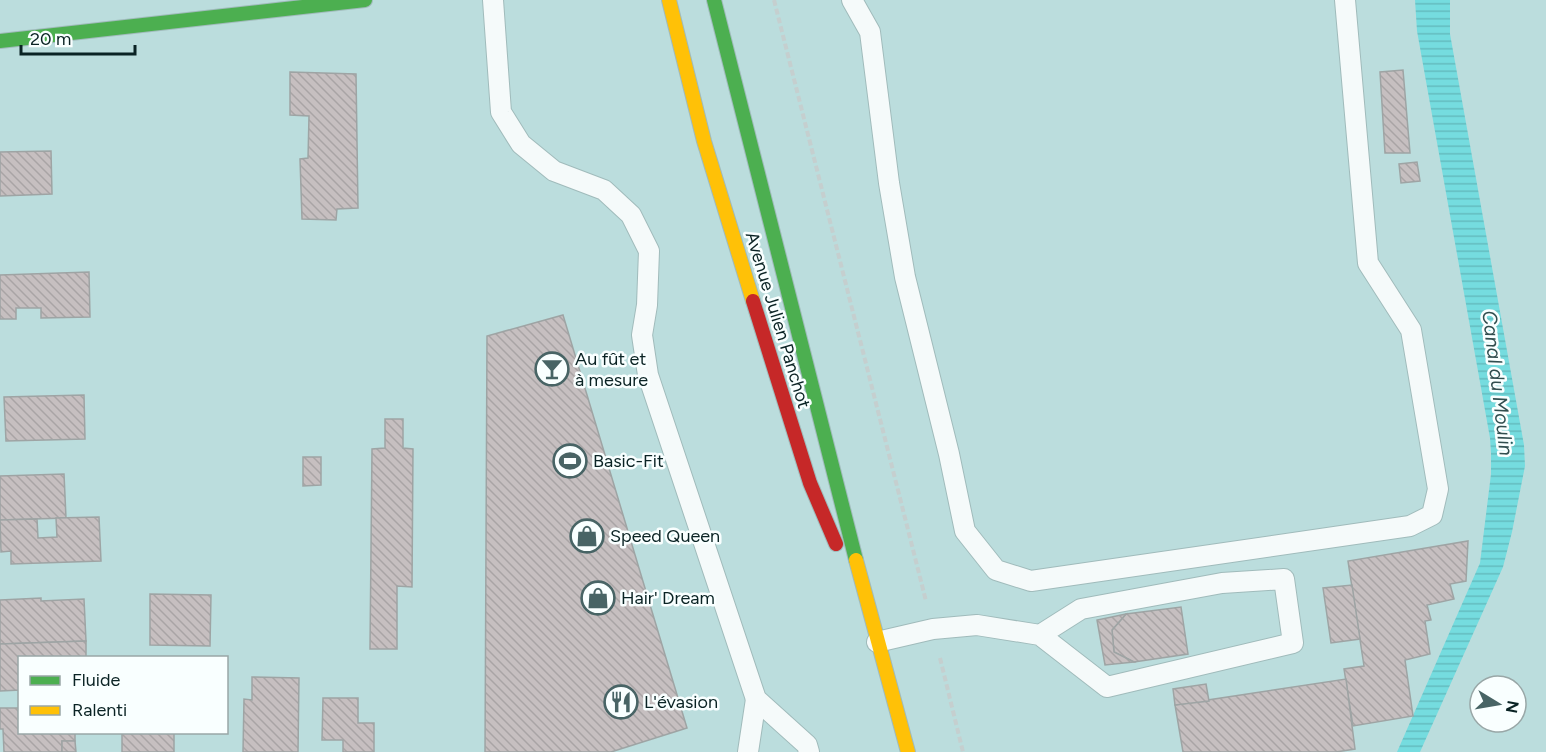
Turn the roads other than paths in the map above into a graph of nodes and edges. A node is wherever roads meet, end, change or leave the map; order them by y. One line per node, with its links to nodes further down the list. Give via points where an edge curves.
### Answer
1 (365, 0): 7 (main road)
2 (493, 0): 10 (lane, via 501,112 521,144 554,171 604,190 631,215 650,251 642,335 648,375)
3 (669, 0): 9 (main road, Avenue Julien Panchot, via 704,141 810,483)
4 (714, 0): 9 (main road, Avenue Julien Panchot)
5 (852, 0): 6 (lane, via 870,32 905,277 965,531 996,570 1031,580 1410,526 1432,515 1438,489 1411,330 1368,263)
6 (1345, 0)
7 (0, 40)
8 (1040, 635): 8 (lane, via 1107,687 1293,643 1284,579 1222,583 1081,609); 9 (lane, via 977,625 933,629)
9 (877, 642): 13 (main road, Avenue Julien Panchot)
10 (756, 699): 11 (lane); 12 (lane, via 807,745)
11 (748, 752)
12 (809, 752)
13 (908, 752)

